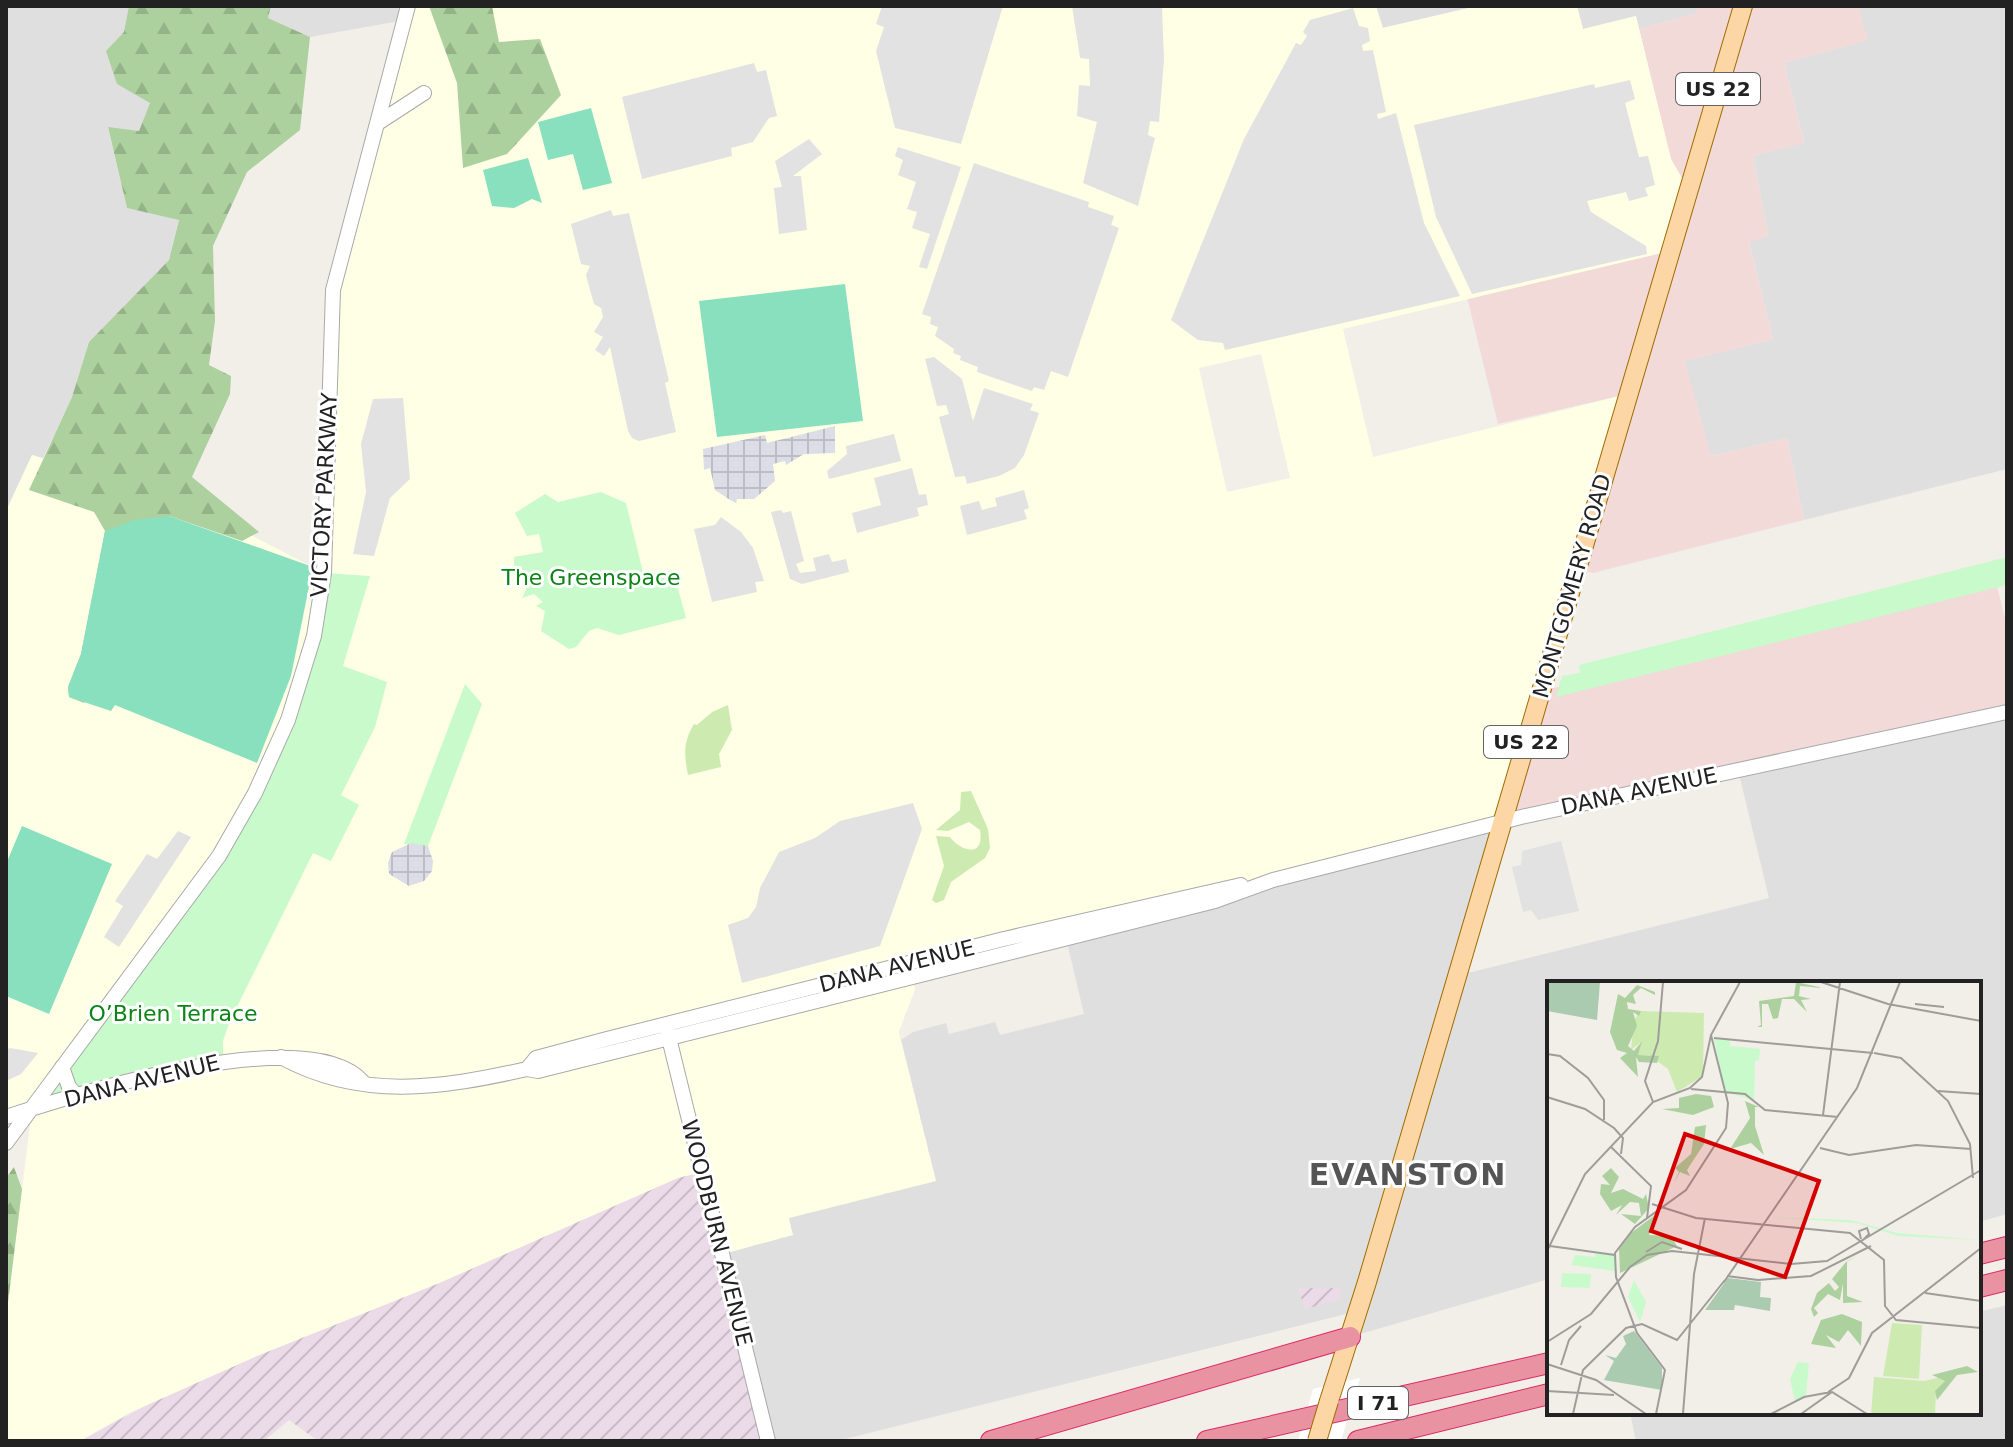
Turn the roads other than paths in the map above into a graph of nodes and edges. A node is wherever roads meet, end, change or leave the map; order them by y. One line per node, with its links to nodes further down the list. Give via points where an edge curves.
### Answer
1 (408, 6): 4 (street, VICTORY PARKWAY)
2 (1743, 6): 6 (main road, MONTGOMERY ROAD / US 22)
3 (424, 93): 4 (street)
4 (378, 123): 8 (street, VICTORY PARKWAY, via 333,290 324,573 314,636 288,720 219,856)
5 (2007, 712): 6 (street, DANA AVENUE)
6 (1502, 822): 7 (street, DANA AVENUE, via 1273,880 1195,893); 17 (main road, MONTGOMERY ROAD / US 22)
7 (667, 1032): 9 (street, DANA AVENUE, via 538,1071 427,1087 340,1083 281,1057 194,1065); 20 (street, WOODBURN AVENUE)
8 (62, 1067): 9 (street); 10 (street, VICTORY PARKWAY)
9 (78, 1097): 10 (street, DANA AVENUE)
10 (32, 1108): 11 (street, DANA AVENUE); 12 (street, VICTORY PARKWAY)
11 (6, 1117)
12 (6, 1143)
13 (2007, 1247): 14 (highway)
14 (1981, 1254)
15 (2007, 1280): 16 (highway)
16 (1981, 1286)
17 (1350, 1337): 21 (highway); 23 (main road, MONTGOMERY ROAD / US 22, bridge)
18 (1547, 1363): 22 (highway, I 71)
19 (1547, 1394): 24 (highway, I 71)
20 (768, 1441)
21 (991, 1441)
22 (1207, 1441)
23 (1317, 1441)
24 (1358, 1441)

